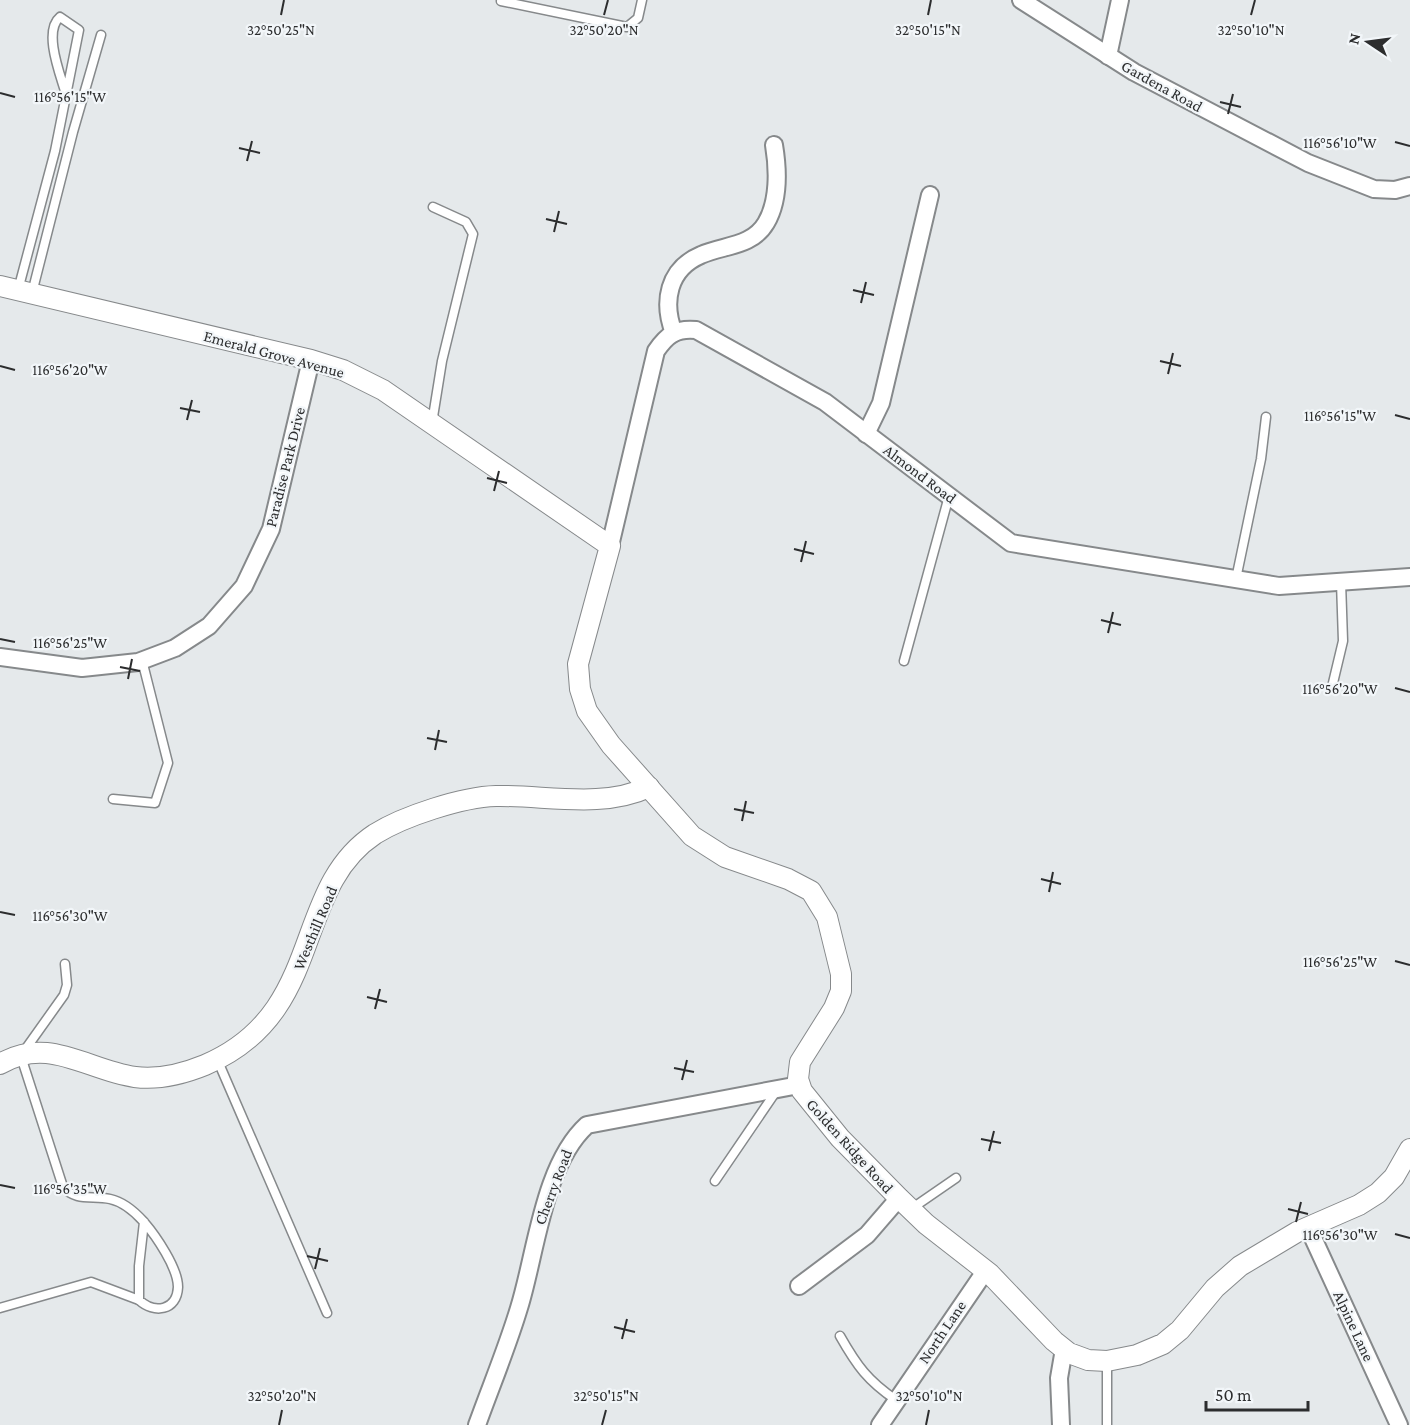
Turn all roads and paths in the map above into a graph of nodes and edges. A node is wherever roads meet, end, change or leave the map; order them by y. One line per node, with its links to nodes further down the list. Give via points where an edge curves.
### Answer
1 (642, 0): 4 (lane, via 638,18 627,27)
2 (1021, 0): 6 (street, Gardena Road)
3 (1120, 0): 6 (street)
4 (501, 1)
5 (101, 35): 12 (lane)
6 (1108, 56): 9 (street, Gardena Road, via 1340,178 1381,190)
7 (65, 91): 7 (lane, via 79,30 60,17 53,35 54,55); 12 (lane, via 52,161)
8 (774, 145): 13 (street, via 778,169 766,223 750,239 702,254 686,264 671,285 668,315)
9 (1410, 186)
10 (930, 195): 17 (street, via 881,403)
11 (432, 207): 16 (lane, via 466,222 473,234 442,361)
12 (17, 290): 14 (street, Emerald Grove Avenue)
13 (674, 333): 17 (street, Almond Road, via 696,330 825,402); 19 (street, via 656,351)
14 (310, 360): 16 (street, Emerald Grove Avenue, via 344,370); 24 (street, Paradise Park Drive, via 271,529 244,586 209,626 175,648)
15 (1266, 417): 21 (lane)
16 (432, 423): 19 (street, Emerald Grove Avenue)
17 (866, 434): 18 (street, Almond Road)
18 (949, 496): 21 (street, Almond Road, via 1011,543); 25 (lane)
19 (610, 546): 27 (street, Golden Ridge Road, via 580,650 580,689 587,711)
20 (1410, 577): 22 (street, Almond Road)
21 (1236, 579): 22 (street, Almond Road, via 1279,586)
22 (1341, 582): 26 (lane, via 1343,641)
23 (0, 657): 24 (street, Paradise Park Drive, via 82,669)
24 (142, 660): 28 (lane, via 168,763 155,802)
25 (904, 661)
26 (1332, 687)
27 (649, 787): 31 (street, Westhill Road, via 606,798 479,798 418,815 375,834 354,854 333,884 299,967 275,1013 253,1036); 33 (street, Golden Ridge Road, via 702,844 725,857 800,884 823,907 838,956 841,991 800,1062)
28 (113, 799)
29 (65, 964): 30 (lane, via 68,985 64,995)
30 (21, 1054): 31 (street, Westhill Road, via 59,1054 111,1072 147,1078 182,1073); 32 (street, Westhill Road); 39 (lane, via 63,1187 76,1196 116,1200)
31 (217, 1059): 45 (lane)
32 (0, 1064)
33 (799, 1085): 34 (street, Cherry Road); 38 (street, Golden Ridge Road, via 828,1124)
34 (777, 1090): 37 (lane); 50 (street, Cherry Road, via 587,1125 573,1138 537,1228 519,1307)
35 (1409, 1155): 40 (street, Golden Ridge Road, via 1378,1193)
36 (956, 1178): 38 (lane)
37 (715, 1180)
38 (904, 1204): 41 (street, Golden Ridge Road); 42 (street)
39 (144, 1222): 43 (lane); 43 (lane, via 159,1241 178,1286 167,1308 147,1307)
40 (1308, 1227): 48 (street, Golden Ridge Road, via 1226,1276 1163,1344); 54 (street, Alpine Lane)
41 (986, 1270): 47 (street, Golden Ridge Road); 49 (street, North Lane)
42 (799, 1286)
43 (139, 1300): 44 (lane, via 91,1282)
44 (0, 1308)
45 (327, 1313)
46 (840, 1336): 49 (lane, via 872,1384)
47 (1064, 1349): 48 (street, Golden Ridge Road, via 1081,1358); 52 (street, via 1059,1378)
48 (1107, 1361): 53 (lane)
49 (896, 1400): 51 (street, North Lane)
50 (477, 1425)
51 (880, 1425)
52 (1061, 1425)
53 (1107, 1425)
54 (1399, 1425)

